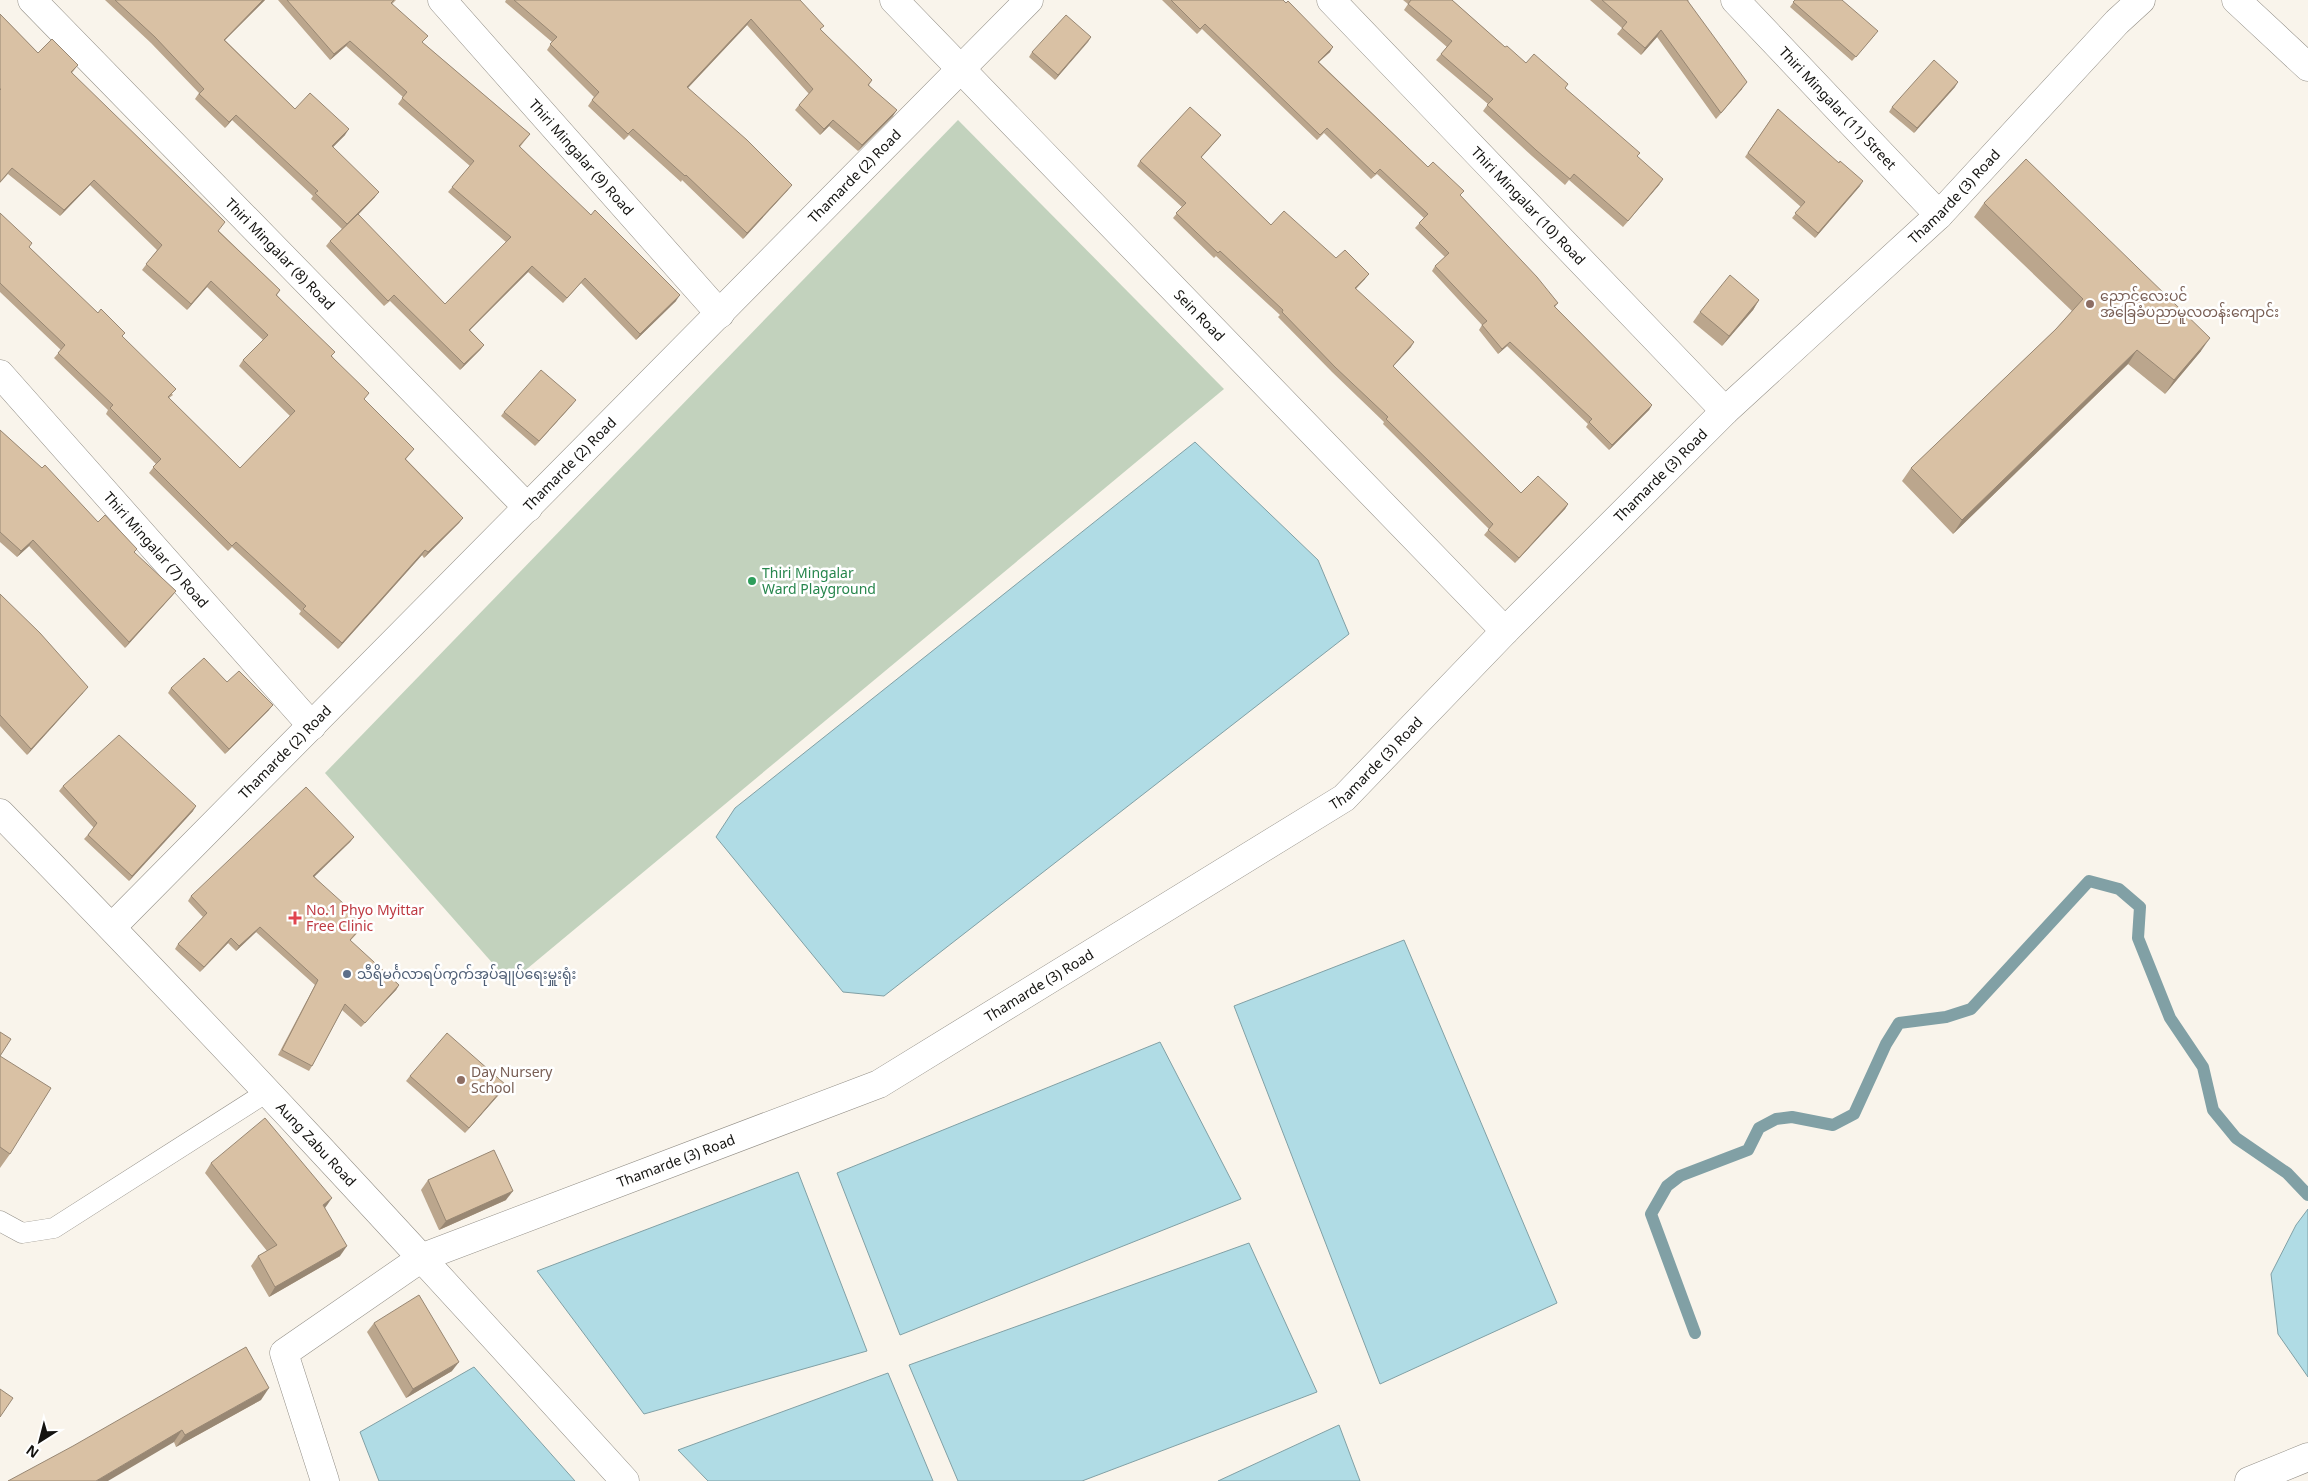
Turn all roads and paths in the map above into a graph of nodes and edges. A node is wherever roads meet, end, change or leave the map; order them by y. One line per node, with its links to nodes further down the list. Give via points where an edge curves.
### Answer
1 (32, 0): 15 (street, Thiri Mingalar (8) Road)
2 (442, 0): 12 (street, Thiri Mingalar (9) Road)
3 (894, 0): 10 (street, Sein Road)
4 (1029, 0): 10 (street, Thamarde (2) Road)
5 (1331, 0): 14 (street, Thiri Mingalar (10) Road)
6 (1735, 0): 11 (street, Thiri Mingalar (11) Street)
7 (2140, 0): 11 (street, Thamarde (3) Road)
8 (2236, 0): 9 (street)
9 (2308, 67)
10 (960, 70): 12 (street, Thamarde (2) Road); 16 (street, Sein Road)
11 (1940, 215): 14 (street, Thamarde (3) Road)
12 (720, 314): 15 (street, Thamarde (2) Road)
13 (0, 374): 17 (street, Thiri Mingalar (7) Road)
14 (1725, 411): 16 (street, Thamarde (3) Road)
15 (528, 508): 17 (street, Thamarde (2) Road)
16 (1505, 631): 22 (street, Thamarde (3) Road, via 1344,798 879,1084)
17 (312, 726): 19 (street, Thamarde (2) Road)
18 (0, 813): 19 (street, Aung Zabu Road)
19 (112, 927): 20 (street, Aung Zabu Road)
20 (267, 1092): 21 (lane, via 54,1228 22,1233); 22 (street, Aung Zabu Road)
21 (0, 1221)
22 (423, 1257): 24 (street, Thamarde (3) Road, via 284,1353); 25 (street, Aung Zabu Road)
23 (2308, 1457): 26 (street)
24 (324, 1481)
25 (625, 1481)
26 (2249, 1481)

